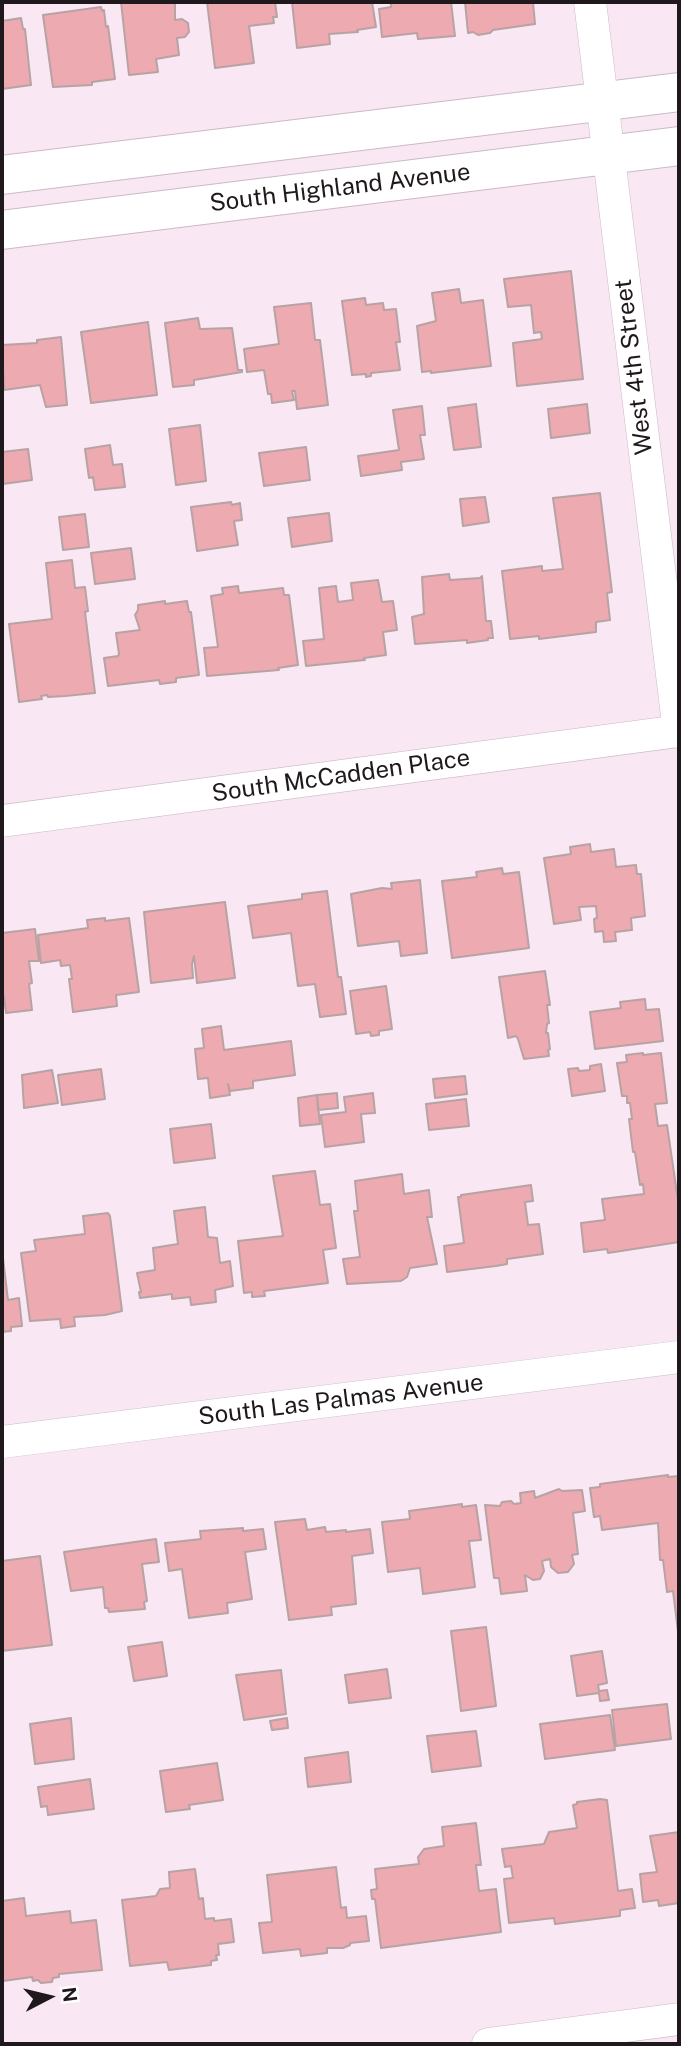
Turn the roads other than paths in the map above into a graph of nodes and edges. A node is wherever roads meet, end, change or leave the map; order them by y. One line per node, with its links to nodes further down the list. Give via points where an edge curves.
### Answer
1 (590, 2): 3 (street, West 4th Street)
2 (679, 92): 3 (main road)
3 (602, 102): 5 (street, West 4th Street); 6 (main road)
4 (679, 146): 5 (main road, South Highland Avenue)
5 (608, 154): 7 (main road, South Highland Avenue); 8 (street, West 4th Street)
6 (2, 175)
7 (2, 230)
8 (679, 731): 9 (street, South McCadden Place)
9 (2, 821)
10 (679, 1357): 11 (street, South Las Palmas Avenue)
11 (2, 1442)
12 (679, 2019): 13 (street)
13 (488, 2044)

